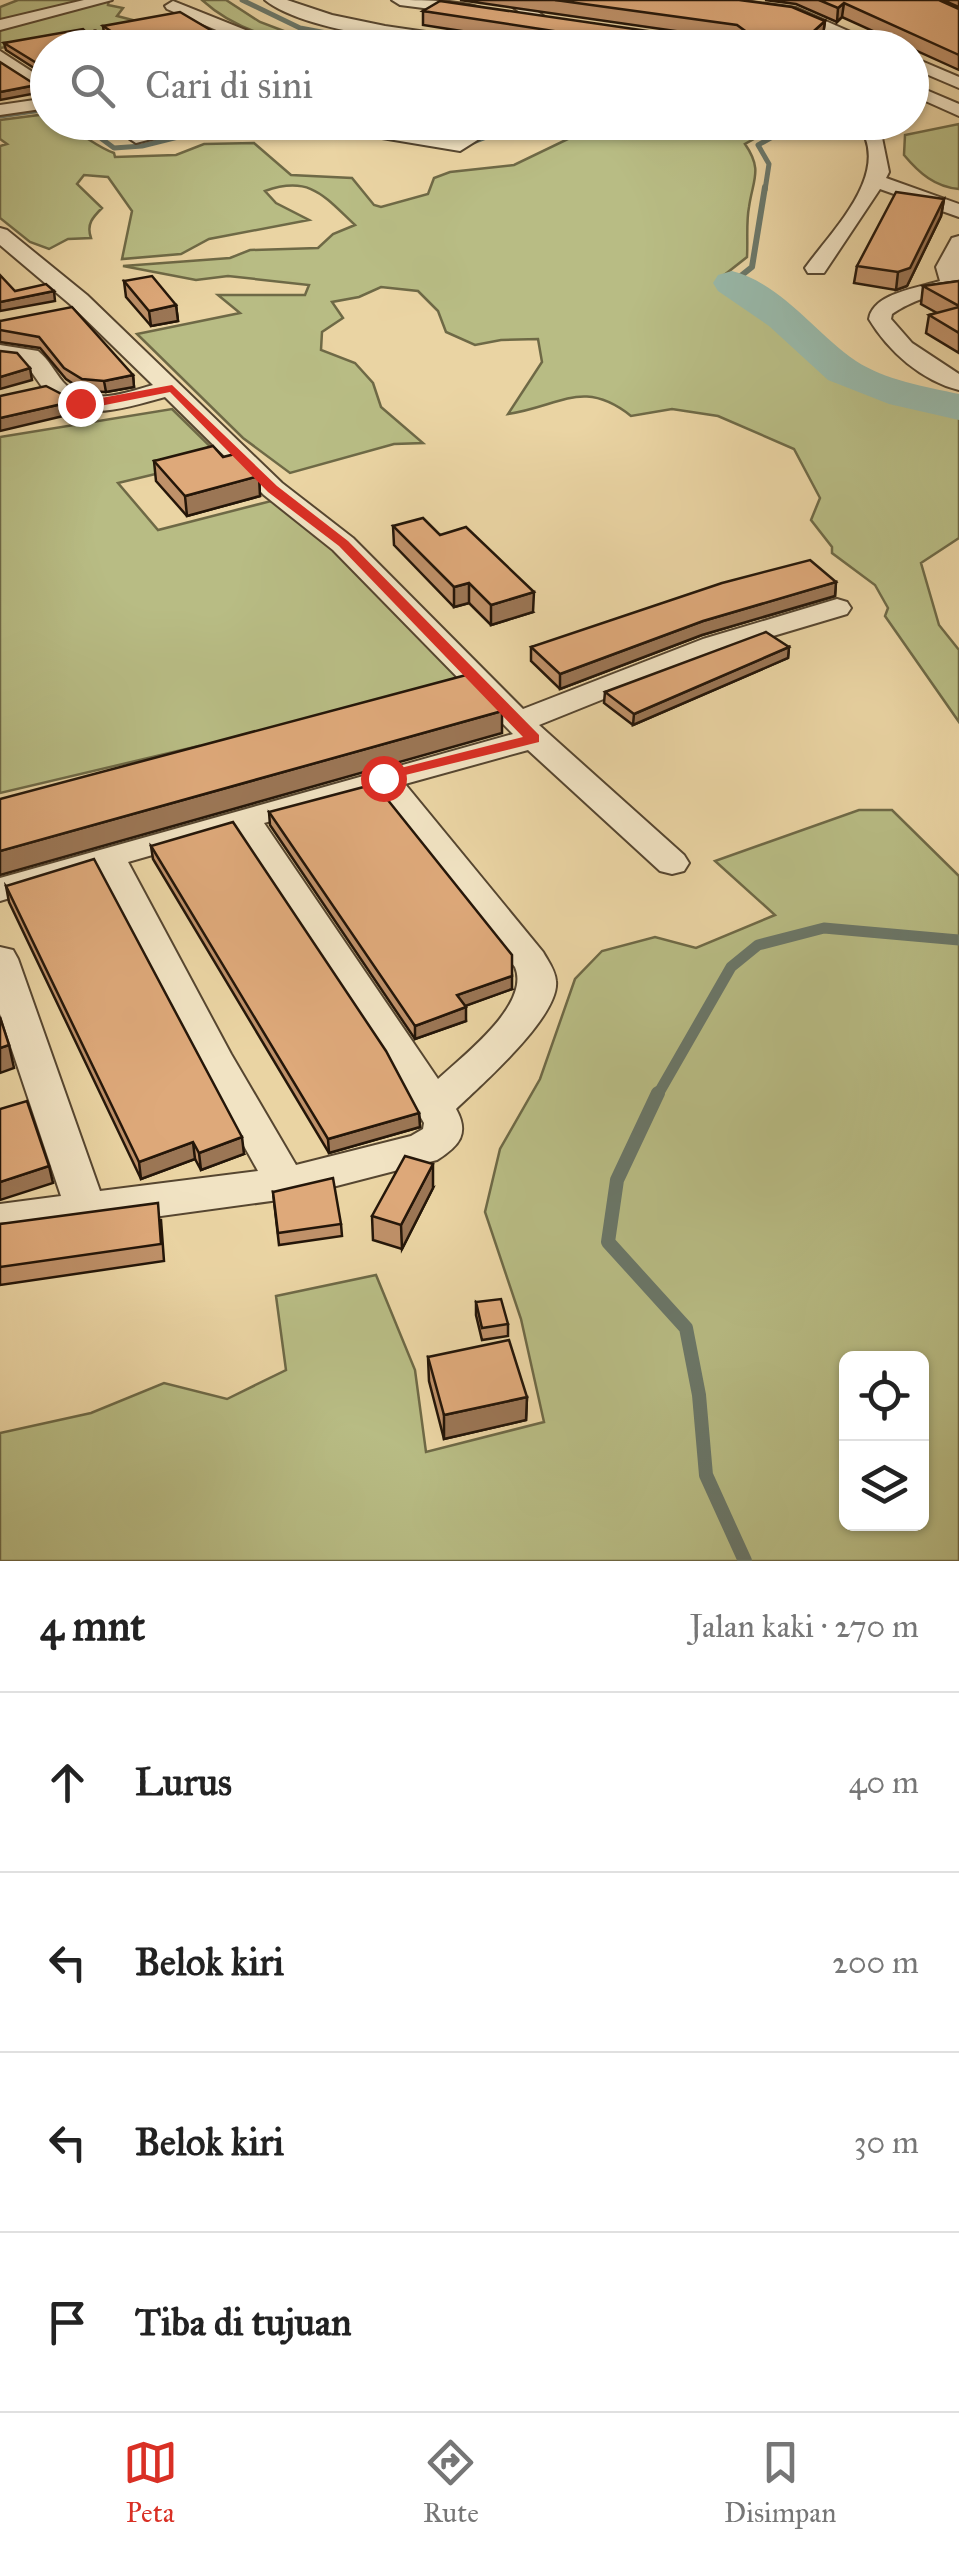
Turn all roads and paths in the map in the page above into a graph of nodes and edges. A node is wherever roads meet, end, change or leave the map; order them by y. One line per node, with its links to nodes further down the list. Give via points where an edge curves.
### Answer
1 (104, 0): 12 (street)
2 (273, 0): 15 (street)
3 (400, 0): 10 (street)
4 (511, 0): 10 (street)
5 (703, 0): 7 (street)
6 (813, 0): 9 (street)
7 (746, 3): 9 (street)
8 (172, 6): 14 (street)
9 (796, 12): 13 (street)
10 (538, 18): 11 (street)
11 (558, 21)
12 (0, 25)
13 (837, 28): 16 (street)
14 (227, 30)
15 (391, 30)
16 (841, 30)
17 (0, 56): 19 (street)
18 (929, 70): 20 (street)
19 (30, 78)
20 (959, 83)
21 (929, 97): 24 (street)
22 (30, 106): 23 (street)
23 (0, 110)
24 (959, 111): 25 (street)
25 (929, 117)
26 (426, 140): 27 (street, via 460,146)
27 (468, 140)
28 (870, 140): 29 (street)
29 (876, 176): 30 (street); 31 (street); 32 (street)
30 (914, 196): 31 (street); 33 (street)
31 (864, 201): 36 (street)
32 (959, 201)
33 (959, 211)
34 (0, 234): 40 (street, via 73,308)
35 (959, 242): 37 (street, via 948,267)
36 (816, 268)
37 (957, 285): 39 (street, via 895,302 880,318 915,356)
38 (0, 352): 40 (street, via 36,358 43,388 80,403)
39 (959, 382)
40 (172, 388): 42 (street, via 272,489 344,544)
41 (836, 608): 42 (street, via 713,645)
42 (527, 730): 43 (street); 46 (street)
43 (383, 778): 44 (street); 49 (street, via 538,978 536,992 502,1037)
44 (245, 820): 45 (street); 49 (street)
45 (108, 856): 47 (street); 50 (street)
46 (672, 864)
47 (0, 890)
48 (0, 959): 51 (street)
49 (434, 1107): 50 (street, via 444,1123 442,1137 423,1149)
50 (286, 1183): 51 (street)
51 (86, 1210): 52 (street)
52 (0, 1221)

